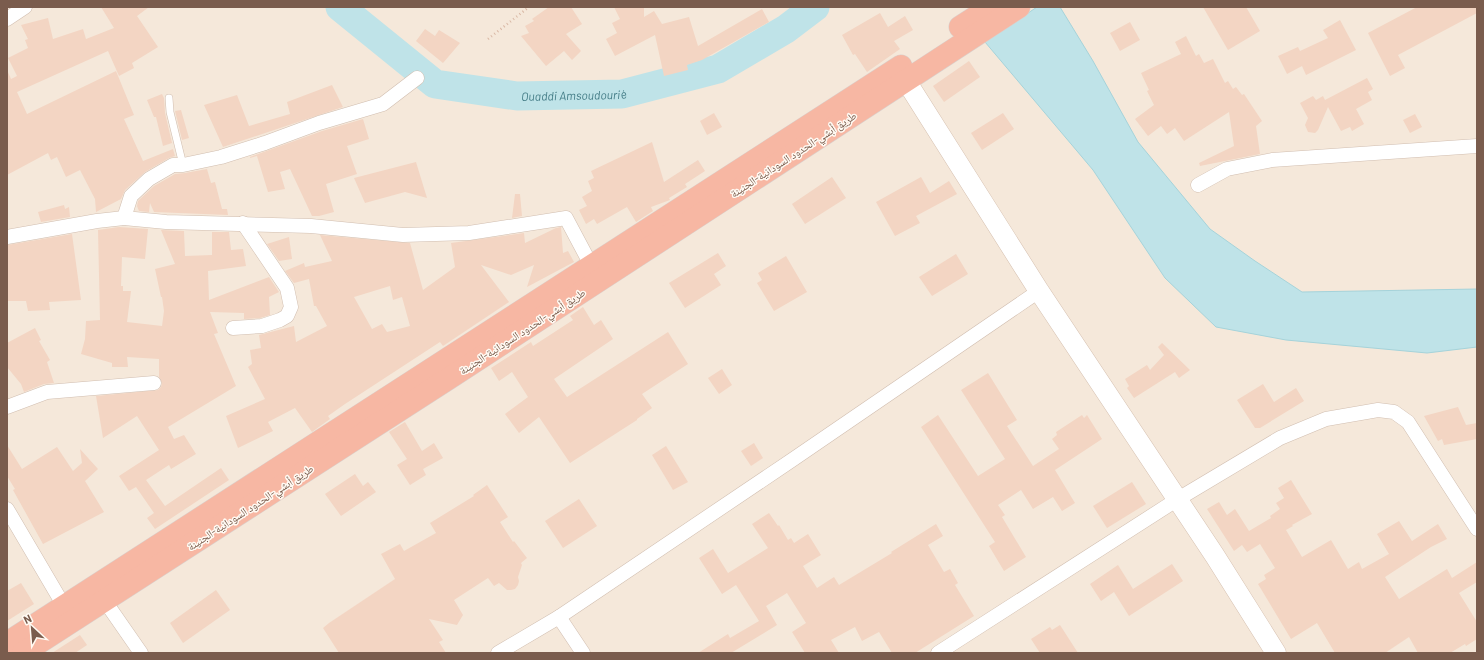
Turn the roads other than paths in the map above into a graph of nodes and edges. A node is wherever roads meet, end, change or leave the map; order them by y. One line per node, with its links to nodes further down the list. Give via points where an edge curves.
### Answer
1 (25, 7): 4 (street)
2 (991, 7): 5 (highway)
3 (1019, 7): 5 (highway, طريق أبشي-الحدود السودانية-الجنينة)
4 (7, 18)
5 (902, 74): 14 (highway); 15 (street); 17 (highway, طريق أبشي-الحدود السودانية-الجنينة)
6 (417, 78): 9 (street, via 383,104 319,123 265,144)
7 (169, 98): 9 (lane)
8 (1477, 146): 10 (street, via 1272,160 1227,169)
9 (183, 165): 11 (street, via 173,165 149,180 131,196)
10 (1198, 185)
11 (124, 218): 12 (street, via 166,222); 13 (street)
12 (243, 223): 14 (street, via 311,226 403,235 469,233 566,218); 16 (street, via 287,288 291,307 287,316 280,320 262,326)
13 (7, 237)
14 (591, 265): 17 (highway)
15 (1039, 291): 20 (street); 25 (street)
16 (233, 328)
17 (445, 370): 23 (highway, طريق أبشي-الحدود السودانية-الجنينة)
18 (154, 383): 19 (street, via 47,392)
19 (7, 407)
20 (1178, 499): 22 (street, via 1280,438 1326,419 1378,410 1394,412 1408,422); 31 (street); 32 (street)
21 (7, 509): 24 (street)
22 (1477, 529)
23 (99, 594): 24 (highway); 27 (highway, طريق أبشي-الحدود السودانية-الجنينة); 28 (street)
24 (64, 606): 26 (highway)
25 (559, 617): 29 (street); 30 (street)
26 (7, 643)
27 (23, 653)
28 (141, 653)
29 (498, 653)
30 (583, 653)
31 (938, 653)
32 (1276, 653)

